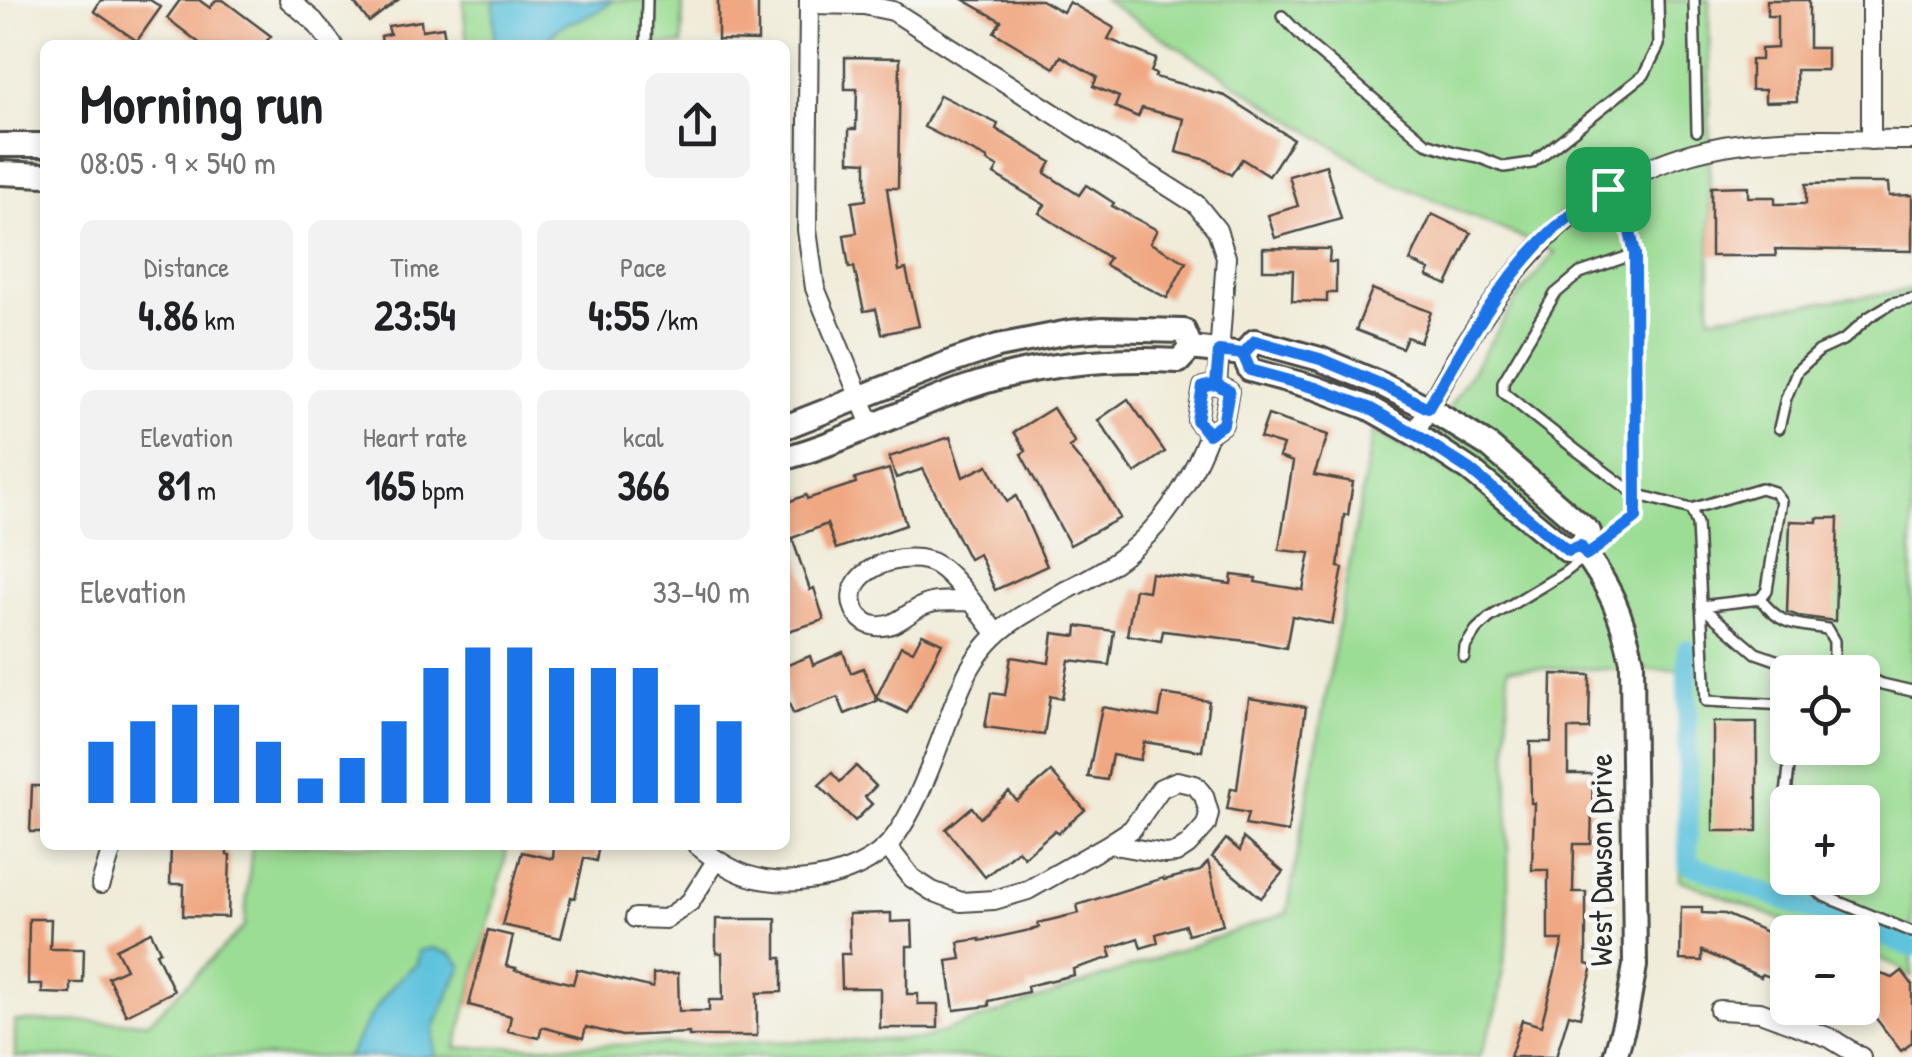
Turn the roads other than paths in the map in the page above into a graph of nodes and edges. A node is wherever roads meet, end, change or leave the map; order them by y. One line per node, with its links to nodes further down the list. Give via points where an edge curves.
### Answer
1 (289, 0): 8 (street)
2 (647, 0): 9 (lane)
3 (1658, 0): 7 (lane, via 1659,45 1644,75 1532,162 1504,167 1426,143)
4 (1694, 0): 10 (lane)
5 (1871, 0): 11 (street)
6 (809, 2): 21 (street, via 893,11 1196,204 1218,230 1226,258); 22 (street, via 810,265)
7 (1282, 16)
8 (329, 40)
9 (646, 40)
10 (1697, 131)
11 (1871, 140): 12 (street); 17 (street, via 1714,148)
12 (1912, 140)
13 (40, 144): 14 (street)
14 (0, 145)
15 (0, 173): 16 (street)
16 (40, 175)
17 (1608, 189): 18 (lane); 23 (street, via 1528,255)
18 (1635, 254): 29 (lane); 29 (lane, via 1580,273 1555,294 1504,382 1504,392)
19 (1912, 298): 26 (lane, via 1869,317 1797,371)
20 (1192, 348): 21 (street); 22 (street, via 1184,331 1069,332 998,346); 25 (street, via 1180,362 1106,361 1004,376)
21 (1231, 352): 23 (street, via 1255,341 1320,359); 27 (street, via 1250,370 1369,408); 35 (street, via 1216,384 1203,387 1197,420 1208,434 1160,522 1112,564)
22 (860, 398): 24 (street); 25 (street)
23 (1428, 408): 27 (street); 31 (street, West Dawson Drive, via 1488,445 1571,515 1589,532)
24 (790, 425)
25 (872, 425): 28 (street)
26 (1779, 428)
27 (1415, 434): 31 (street, via 1568,551)
28 (790, 456)
29 (1635, 494): 30 (lane); 31 (lane, via 1636,518)
30 (1691, 509): 32 (lane, via 1760,488 1781,501); 34 (lane)
31 (1584, 550): 37 (lane, via 1564,573 1489,618); 52 (street, West Dawson Drive, via 1625,626 1632,661 1635,966)
32 (1760, 599): 34 (lane); 36 (lane, via 1775,617 1827,629)
33 (969, 601): 33 (street, via 952,576 922,559 892,560 865,573 852,602 862,620 886,626 934,602); 35 (street)
34 (1701, 606): 38 (lane); 41 (lane, via 1706,702)
35 (997, 634): 43 (street, via 972,662 914,805)
36 (1834, 655)
37 (1464, 657)
38 (1770, 658)
39 (1880, 683): 40 (lane)
40 (1912, 691)
41 (1770, 704)
42 (1108, 844): 42 (street, via 1176,853 1206,825 1204,796 1195,785 1177,781 1161,788 1132,829); 43 (street, via 1028,890 961,902 912,878)
43 (887, 846): 46 (street, via 826,878 787,882 746,877)
44 (111, 850): 47 (street)
45 (703, 850): 46 (street)
46 (716, 861): 49 (street, via 690,902 666,920)
47 (101, 884)
48 (1823, 895): 50 (lane)
49 (635, 918)
50 (1912, 932)
51 (1719, 1010): 53 (street, via 1760,1012)
52 (1615, 1057)
53 (1861, 1057)

